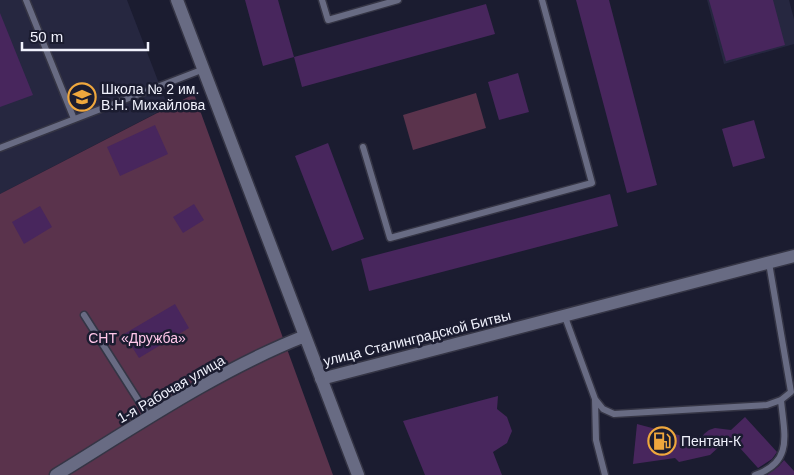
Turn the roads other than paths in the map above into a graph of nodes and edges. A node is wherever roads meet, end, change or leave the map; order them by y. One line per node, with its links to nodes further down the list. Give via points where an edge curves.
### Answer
1 (26, 0): 7 (lane)
2 (177, 0): 6 (street, улица Сталинградской Битвы)
3 (322, 0): 4 (lane, via 328,20)
4 (398, 0)
5 (542, 0): 8 (lane, via 592,183 390,238)
6 (204, 69): 7 (lane); 14 (street, улица Сталинградской Битвы)
7 (74, 119): 9 (lane)
8 (363, 147)
9 (0, 148)
10 (794, 256): 11 (street, улица Сталинградской Битвы)
11 (769, 263): 13 (street, улица Сталинградской Битвы); 17 (lane, via 791,392)
12 (84, 316): 18 (lane)
13 (565, 317): 15 (street, улица Сталинградской Битвы); 16 (lane)
14 (305, 336): 15 (street, улица Сталинградской Битвы); 18 (street, 1-я Рабочая улица, via 274,348)
15 (321, 379): 20 (street)
16 (595, 399): 17 (lane, via 603,409 614,414 767,405); 21 (lane, via 596,440)
17 (781, 400): 22 (lane, via 785,450 769,470)
18 (149, 417): 19 (street, 1-я Рабочая улица)
19 (56, 475)
20 (358, 475)
21 (605, 475)
22 (755, 475)

